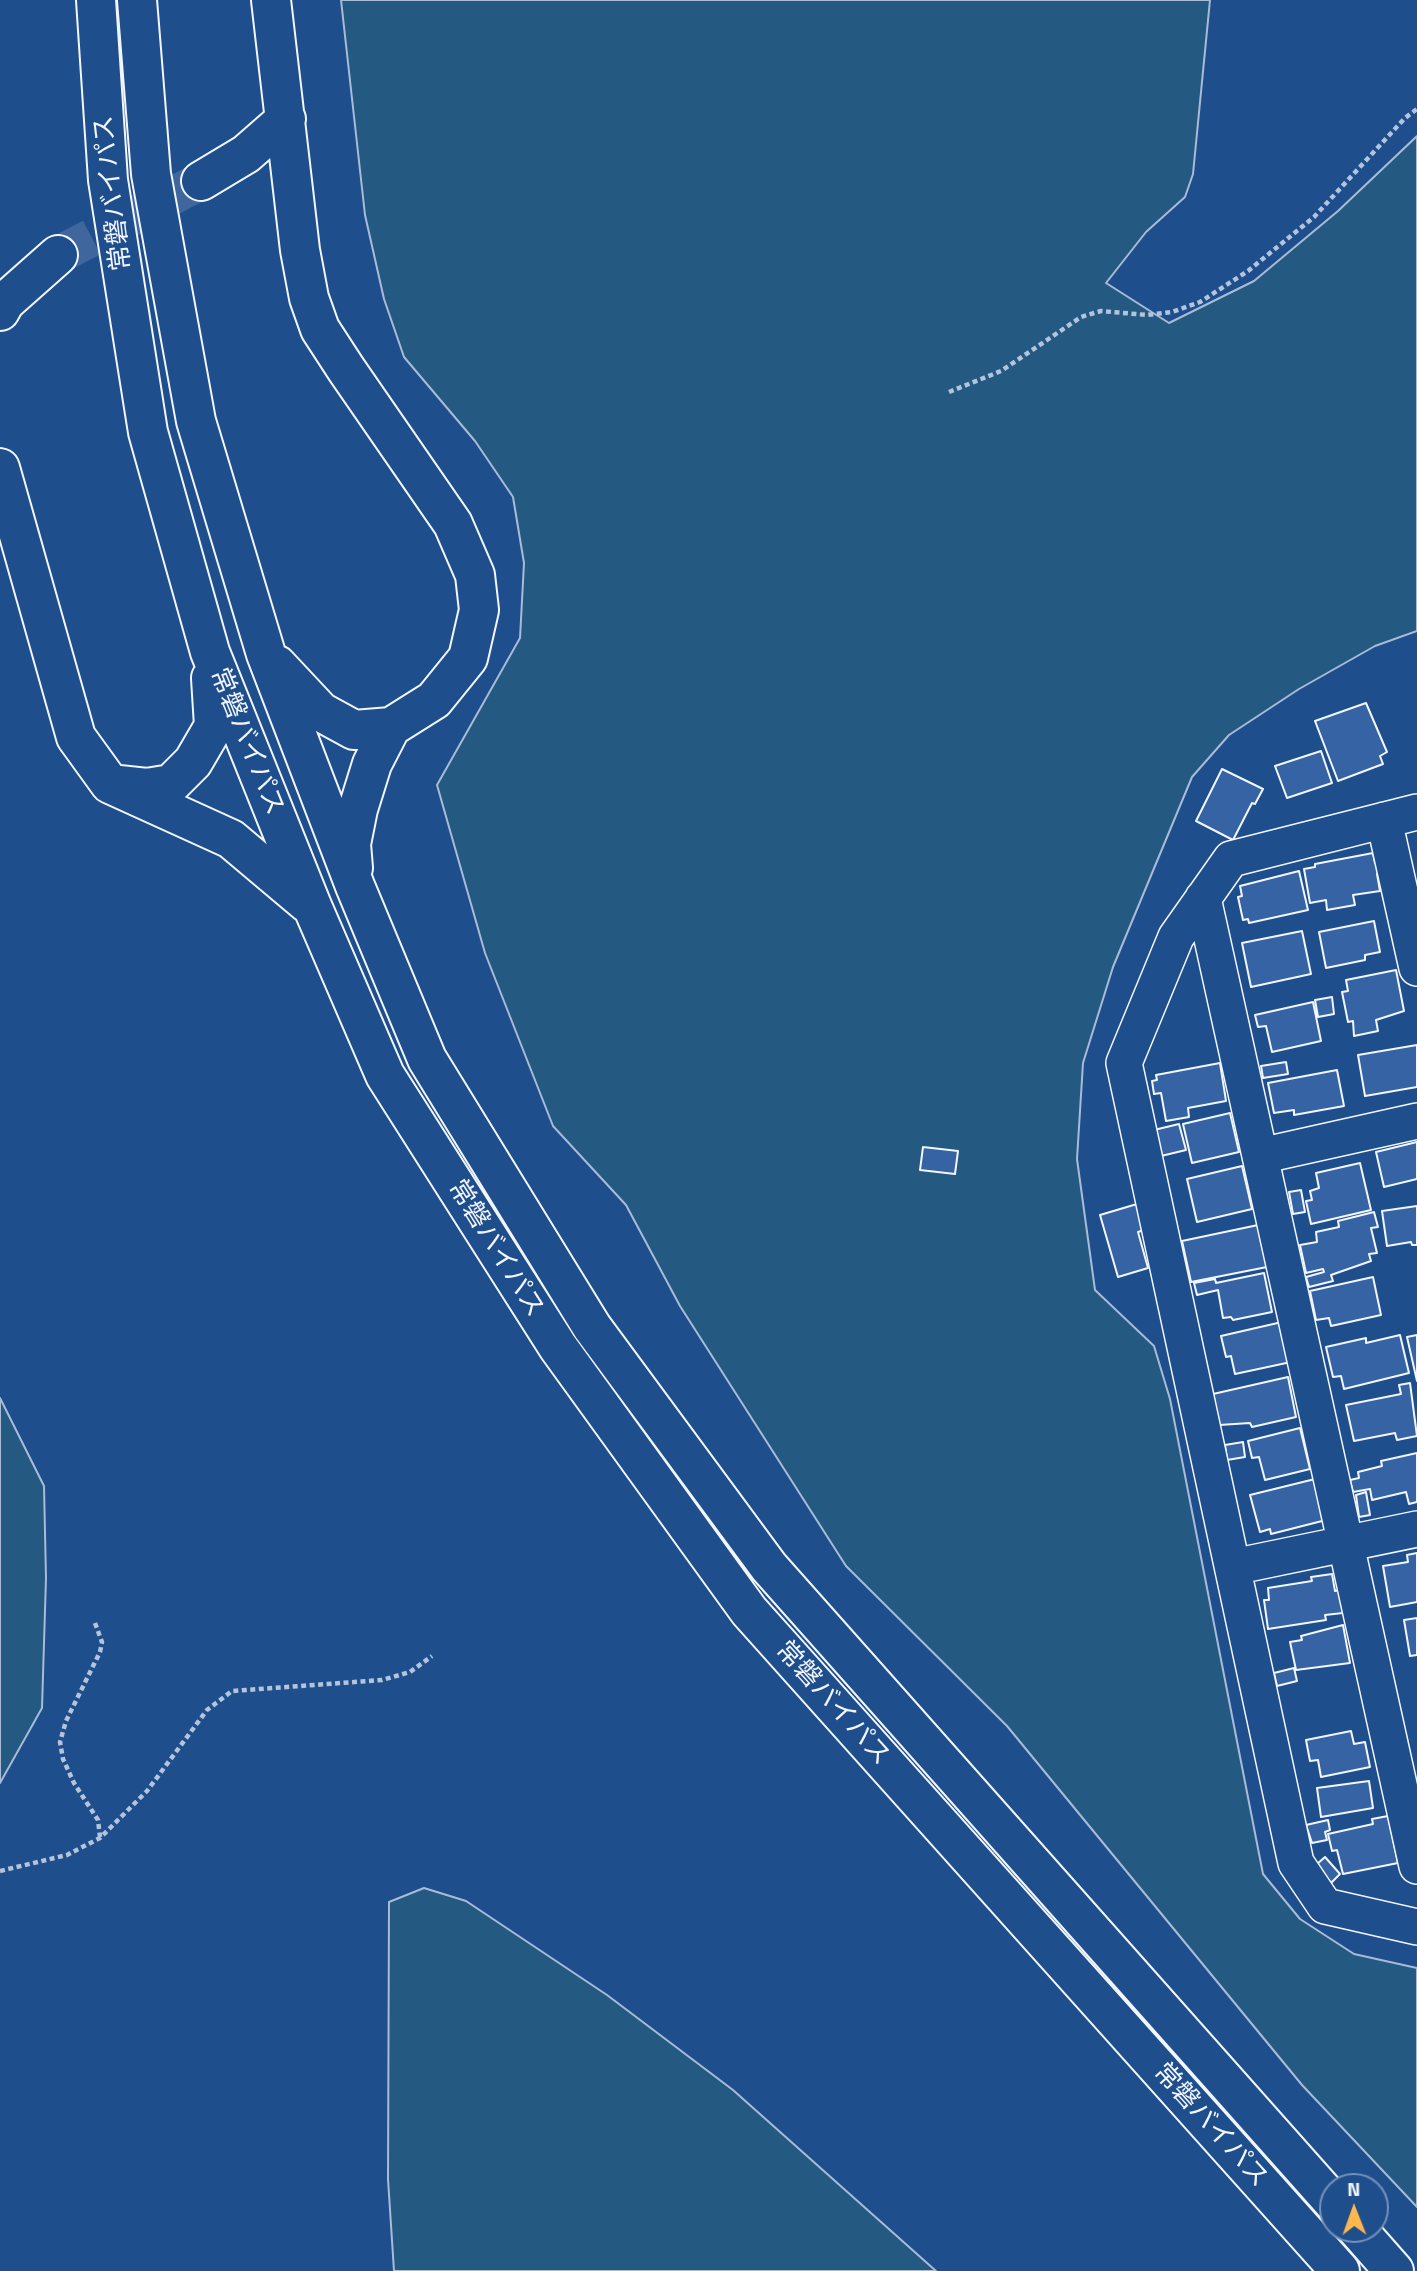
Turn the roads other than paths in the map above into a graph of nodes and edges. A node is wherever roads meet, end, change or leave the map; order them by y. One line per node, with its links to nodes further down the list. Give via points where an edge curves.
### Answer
1 (96, 0): 9 (highway, 常磐バイパス, via 108,180 148,432)
2 (137, 0): 10 (highway, 常磐バイパス, via 151,174 196,421)
3 (271, 0): 4 (highway)
4 (286, 119): 5 (highway, via 246,154); 11 (highway, via 300,250 320,329 453,524 475,575 479,610 468,658 434,700)
5 (201, 181)
6 (58, 255): 7 (highway)
7 (0, 311)
8 (0, 468): 12 (highway, via 76,737)
9 (210, 652): 12 (highway, via 214,726 193,762 171,783 147,788); 16 (highway, 常磐バイパス)
10 (266, 654): 11 (highway, via 321,712 354,730); 14 (highway, 常磐バイパス)
11 (391, 727): 14 (highway, via 372,764 358,808 351,844)
12 (110, 784): 16 (highway, via 231,839)
13 (1401, 816): 15 (street, via 1231,859); 17 (street)
14 (355, 886): 25 (highway, 常磐バイパス, via 426,1059 592,1328 769,1567)
15 (1203, 898): 19 (street); 22 (street, via 1176,937 1124,1063)
16 (312, 906): 27 (highway, 常磐バイパス, via 385,1075 558,1347 749,1611)
17 (1417, 968)
18 (1417, 1121): 19 (street)
19 (1260, 1156): 21 (street)
20 (1417, 1529): 21 (street)
21 (1346, 1544): 22 (street); 23 (street)
22 (1233, 1567): 24 (street, via 1296,1863 1325,1906)
23 (1417, 1866)
24 (1417, 1927)
25 (1319, 2187)
26 (1369, 2243): 28 (highway)
27 (1340, 2271)
28 (1394, 2271)

